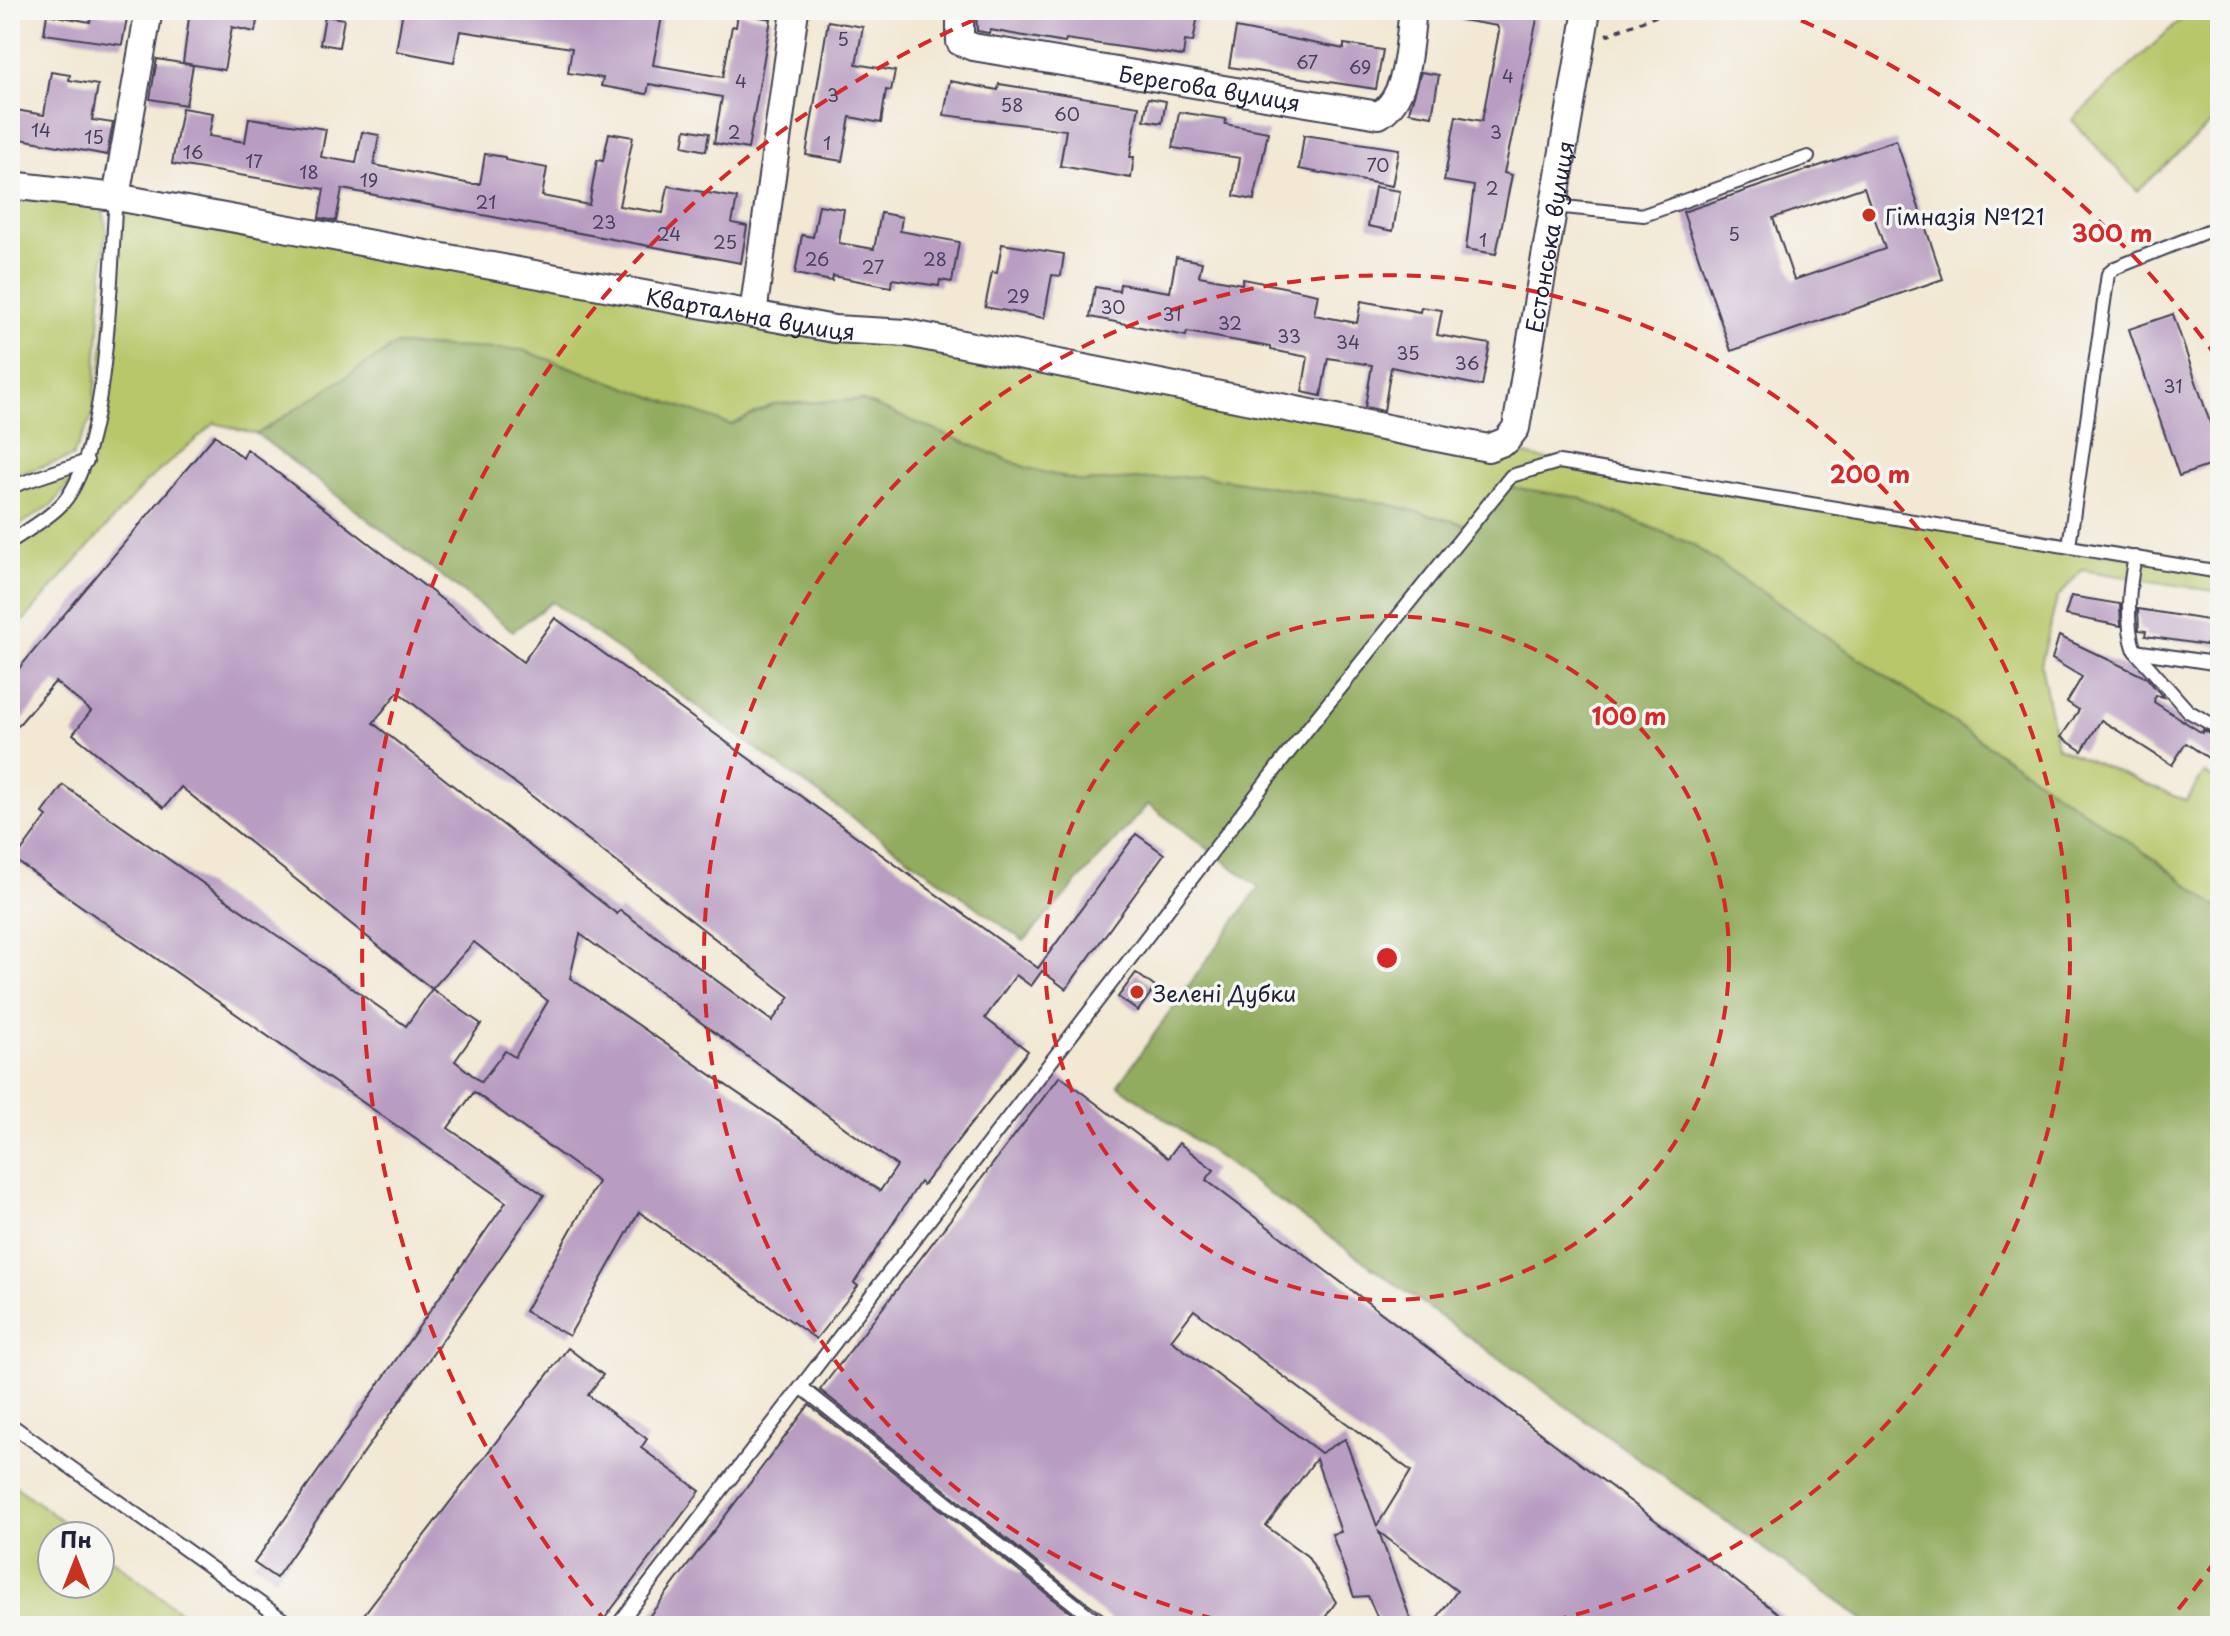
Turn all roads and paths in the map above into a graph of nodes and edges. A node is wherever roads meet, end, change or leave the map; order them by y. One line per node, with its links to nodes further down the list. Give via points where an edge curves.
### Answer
1 (149, 10): 10 (street)
2 (795, 10): 13 (street)
3 (960, 10): 4 (street, Берегова вулиця, via 960,42 973,47 1379,115 1393,107 1400,90)
4 (1413, 10)
5 (1587, 10): 7 (street, Естонська вулиця)
6 (1671, 10): 7 (path)
7 (1581, 45): 11 (street, Естонська вулиця)
8 (1808, 157): 11 (lane, via 1644,215)
9 (10, 185): 10 (street, Квартальна вулиця)
10 (116, 197): 13 (street, Квартальна вулиця); 15 (lane, via 97,419)
11 (1554, 206): 14 (street, Естонська вулиця, via 1516,428 1506,441)
12 (2220, 226): 18 (lane, via 2108,274)
13 (753, 314): 14 (street, Квартальна вулиця, via 834,329 907,333)
14 (1488, 448)
15 (87, 461): 16 (lane); 17 (lane, via 61,506)
16 (10, 487)
17 (10, 542)
18 (2069, 546): 19 (lane); 24 (lane, via 1559,462 1511,476 1289,752)
19 (2135, 557): 20 (lane); 21 (lane)
20 (2220, 572)
21 (2135, 651): 22 (lane); 23 (lane, via 2188,711)
22 (2220, 664)
23 (2220, 729)
24 (801, 1387): 27 (lane); 28 (lane)
25 (10, 1424): 26 (lane)
26 (292, 1626)
27 (617, 1626)
28 (1102, 1626)

